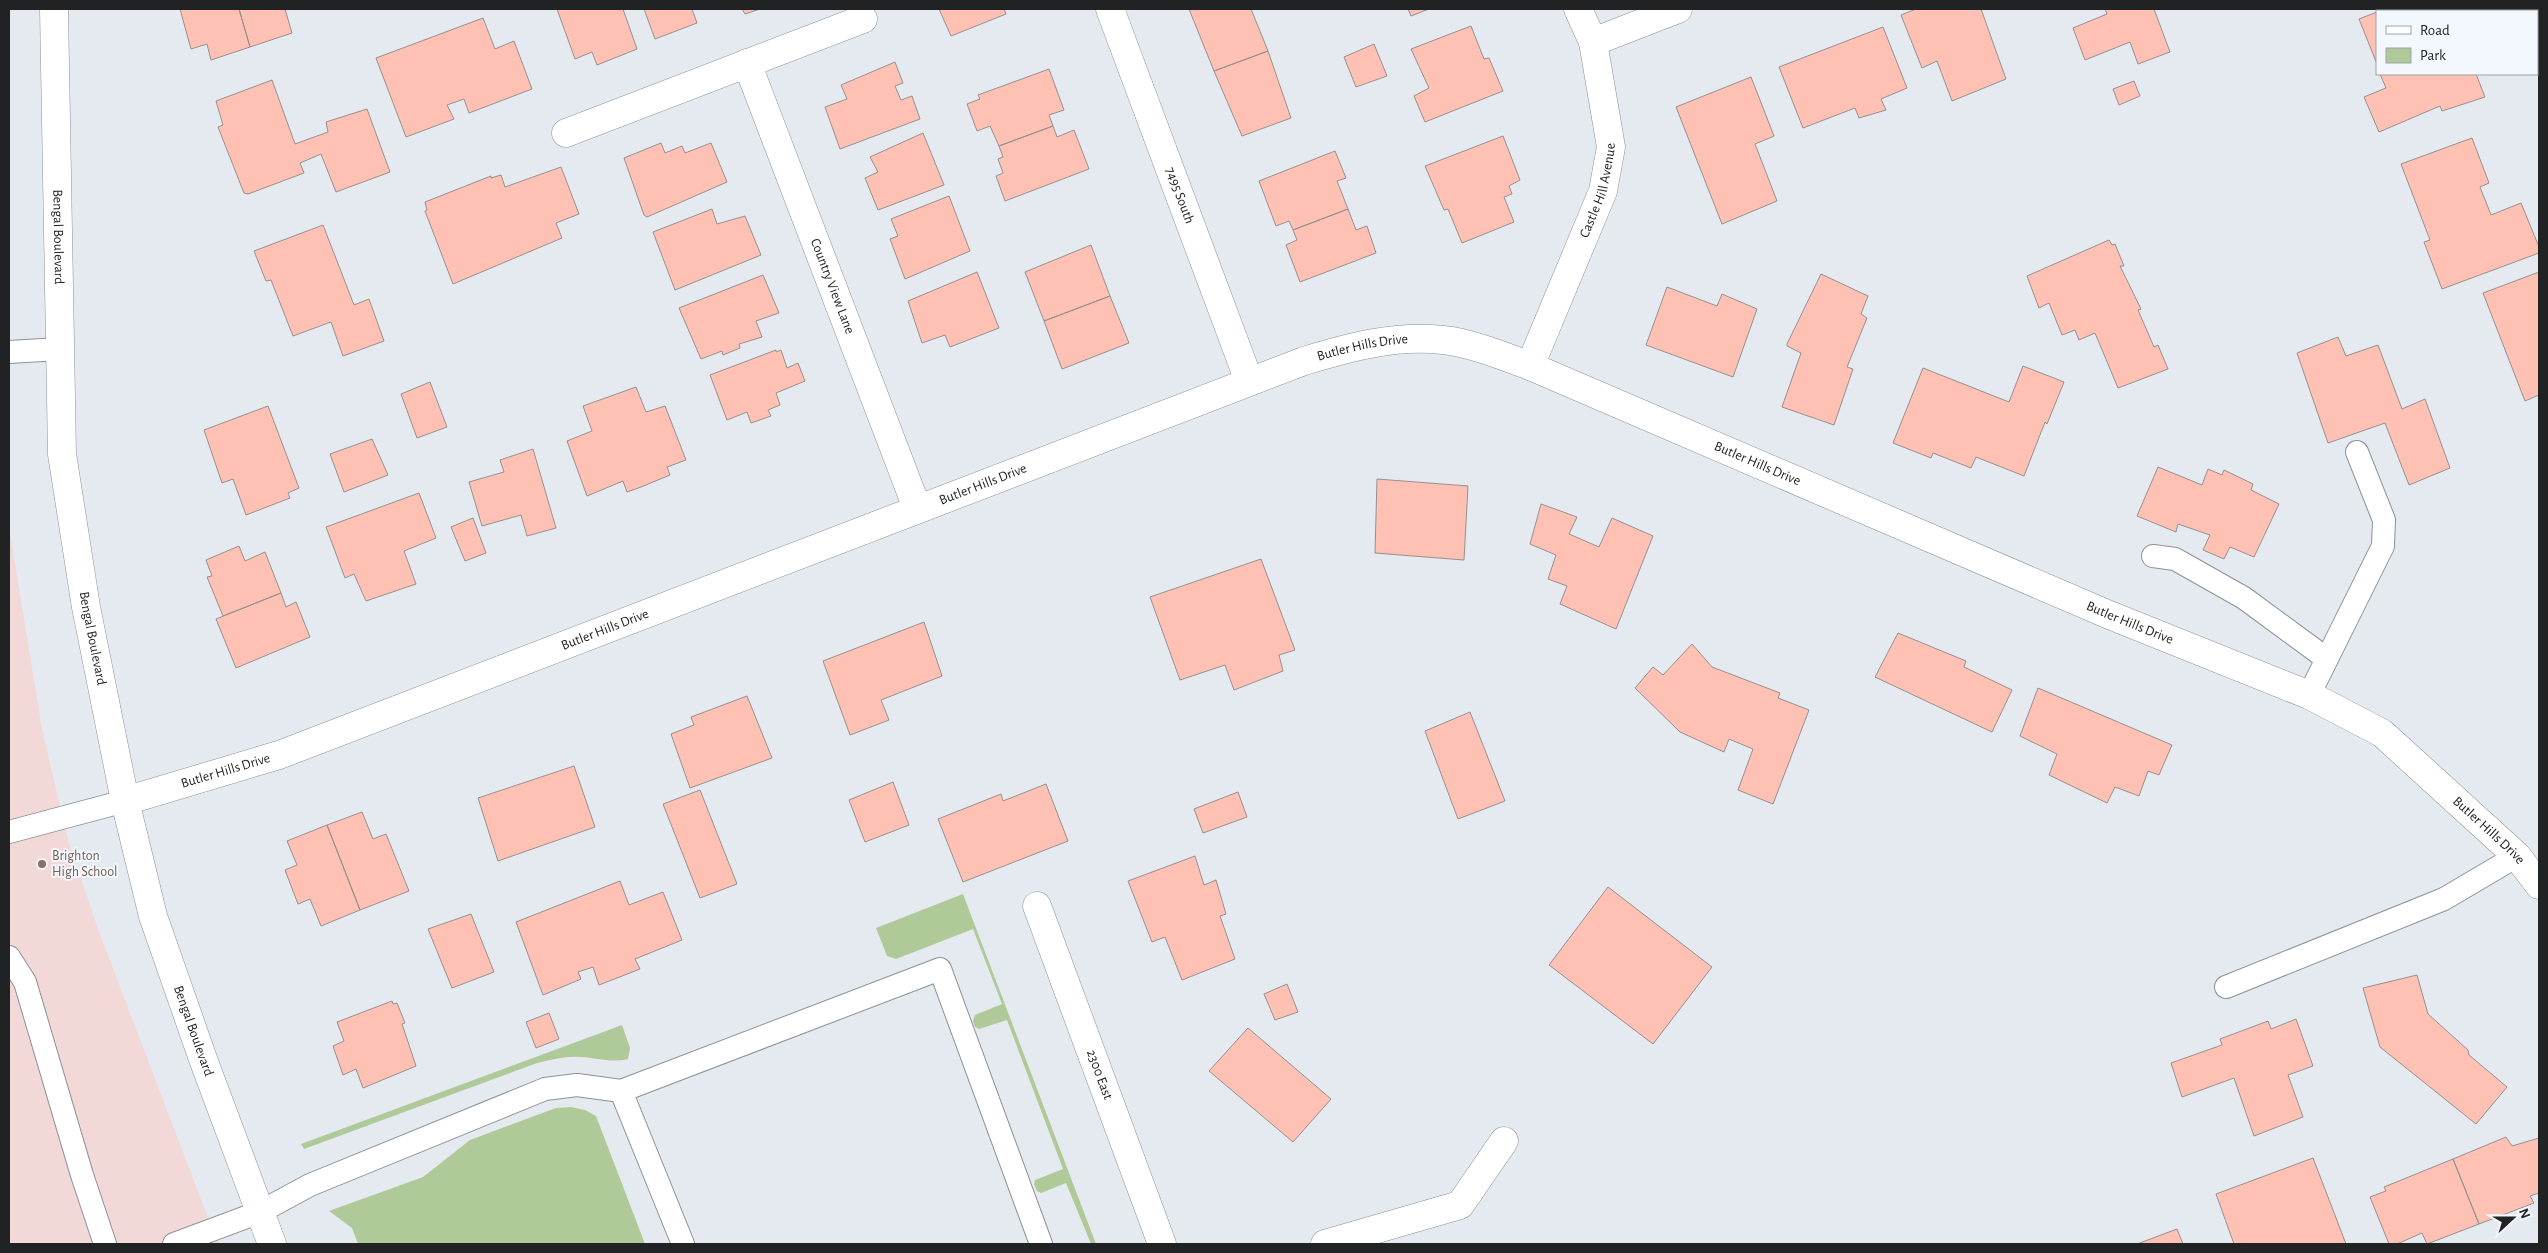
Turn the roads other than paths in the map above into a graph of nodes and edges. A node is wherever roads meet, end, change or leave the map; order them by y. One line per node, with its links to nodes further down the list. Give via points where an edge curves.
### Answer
1 (54, 9): 9 (street, Bengal Boulevard)
2 (1110, 9): 12 (street, 7495 South)
3 (1578, 9): 6 (street, Castle Hill Avenue)
4 (1678, 9): 6 (street)
5 (863, 19): 7 (street)
6 (1593, 42): 11 (street, Castle Hill Avenue, via 1611,147 1603,191)
7 (747, 63): 8 (street); 14 (street, Country View Lane)
8 (566, 133)
9 (60, 349): 10 (lane); 18 (street, Bengal Boulevard, via 62,454 86,606)
10 (9, 352)
11 (1530, 366): 12 (street, Butler Hills Drive, via 1444,340 1398,339 1352,346); 17 (street, Butler Hills Drive, via 2098,610)
12 (1249, 381): 14 (street, Butler Hills Drive)
13 (2357, 452): 16 (lane, via 2384,520 2383,546)
14 (917, 508): 18 (street, Butler Hills Drive, via 279,754)
15 (2153, 556): 16 (lane, via 2175,559 2244,598)
16 (2327, 659): 17 (lane)
17 (2308, 694): 20 (street, Butler Hills Drive, via 2382,733)
18 (125, 801): 19 (lane); 27 (street, Bengal Boulevard, via 153,916)
19 (9, 832)
20 (2518, 856): 21 (street, Butler Hills Drive); 24 (lane, via 2444,900)
21 (2539, 885)
22 (1037, 906): 33 (street, 2300 East)
23 (9, 957): 28 (lane, via 24,982)
24 (2226, 987)
25 (621, 1091): 27 (lane, via 577,1085 545,1089 310,1185); 31 (lane); 32 (lane, via 940,969)
26 (1504, 1140): 34 (street, via 1460,1206)
27 (260, 1212): 29 (lane); 30 (street, Bengal Boulevard)
28 (105, 1244)
29 (174, 1244)
30 (272, 1244)
31 (683, 1244)
32 (1041, 1244)
33 (1162, 1244)
34 (1325, 1244)

